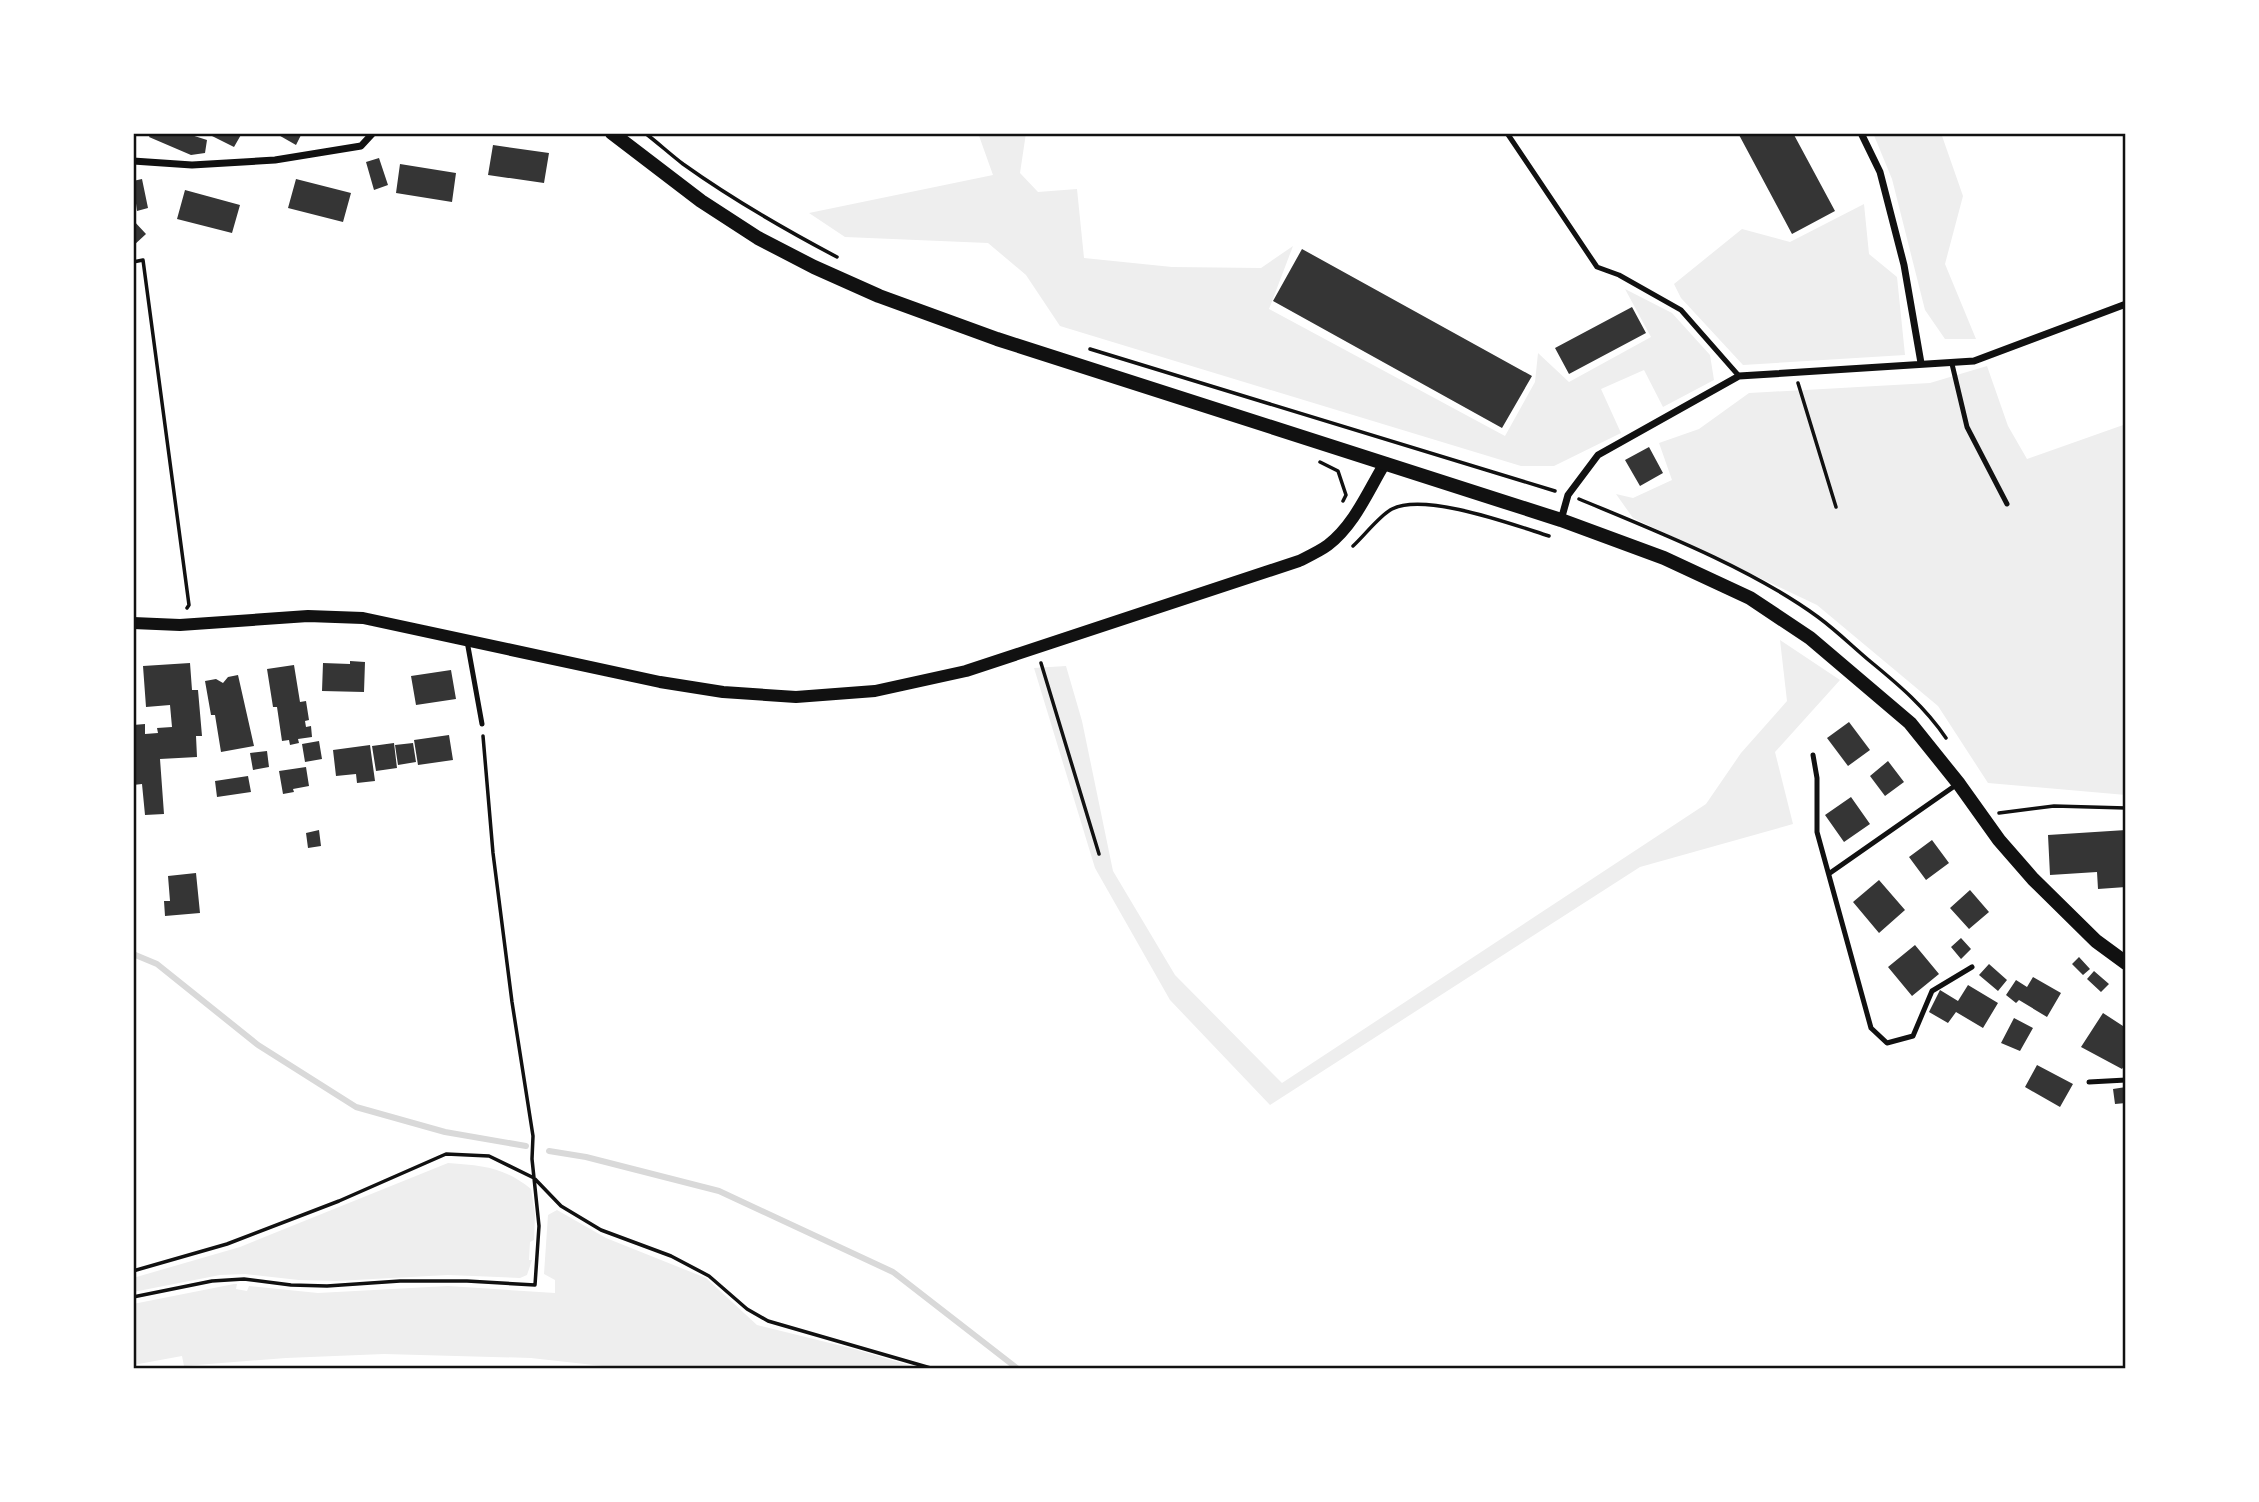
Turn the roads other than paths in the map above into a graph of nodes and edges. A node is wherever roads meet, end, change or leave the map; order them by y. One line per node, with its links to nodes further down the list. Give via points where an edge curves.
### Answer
1 (373, 133): 5 (street, via 361,146 275,160)
2 (612, 133): 10 (main road, via 758,238 879,296 997,339)
3 (1507, 133): 9 (lane, via 1597,267 1681,310)
4 (1861, 133): 7 (street, via 1880,172 1904,265)
5 (133, 161)
6 (2126, 304): 8 (street, via 1974,361)
7 (1921, 363): 8 (street); 9 (street)
8 (1952, 364): 11 (lane, via 1968,427)
9 (1739, 376): 12 (street, via 1598,455 1569,495)
10 (1385, 463): 12 (main road); 14 (street, via 1353,518 1329,544 1299,561 966,671 875,691 796,697 723,692)
11 (2007, 504)
12 (1561, 520): 17 (main road, via 1703,575 1781,618 1910,723)
13 (133, 623): 14 (street, via 363,618)
14 (467, 640): 15 (lane)
15 (482, 724)
16 (1814, 755): 18 (lane, via 1817,832)
17 (1959, 784): 18 (lane); 19 (main road, via 1999,840 2055,902)
18 (1830, 873): 20 (lane, via 1871,1028 1887,1043 1913,1036 1931,991)
19 (2126, 963)
20 (1972, 967)
21 (2126, 1080): 22 (lane)
22 (2089, 1082)

